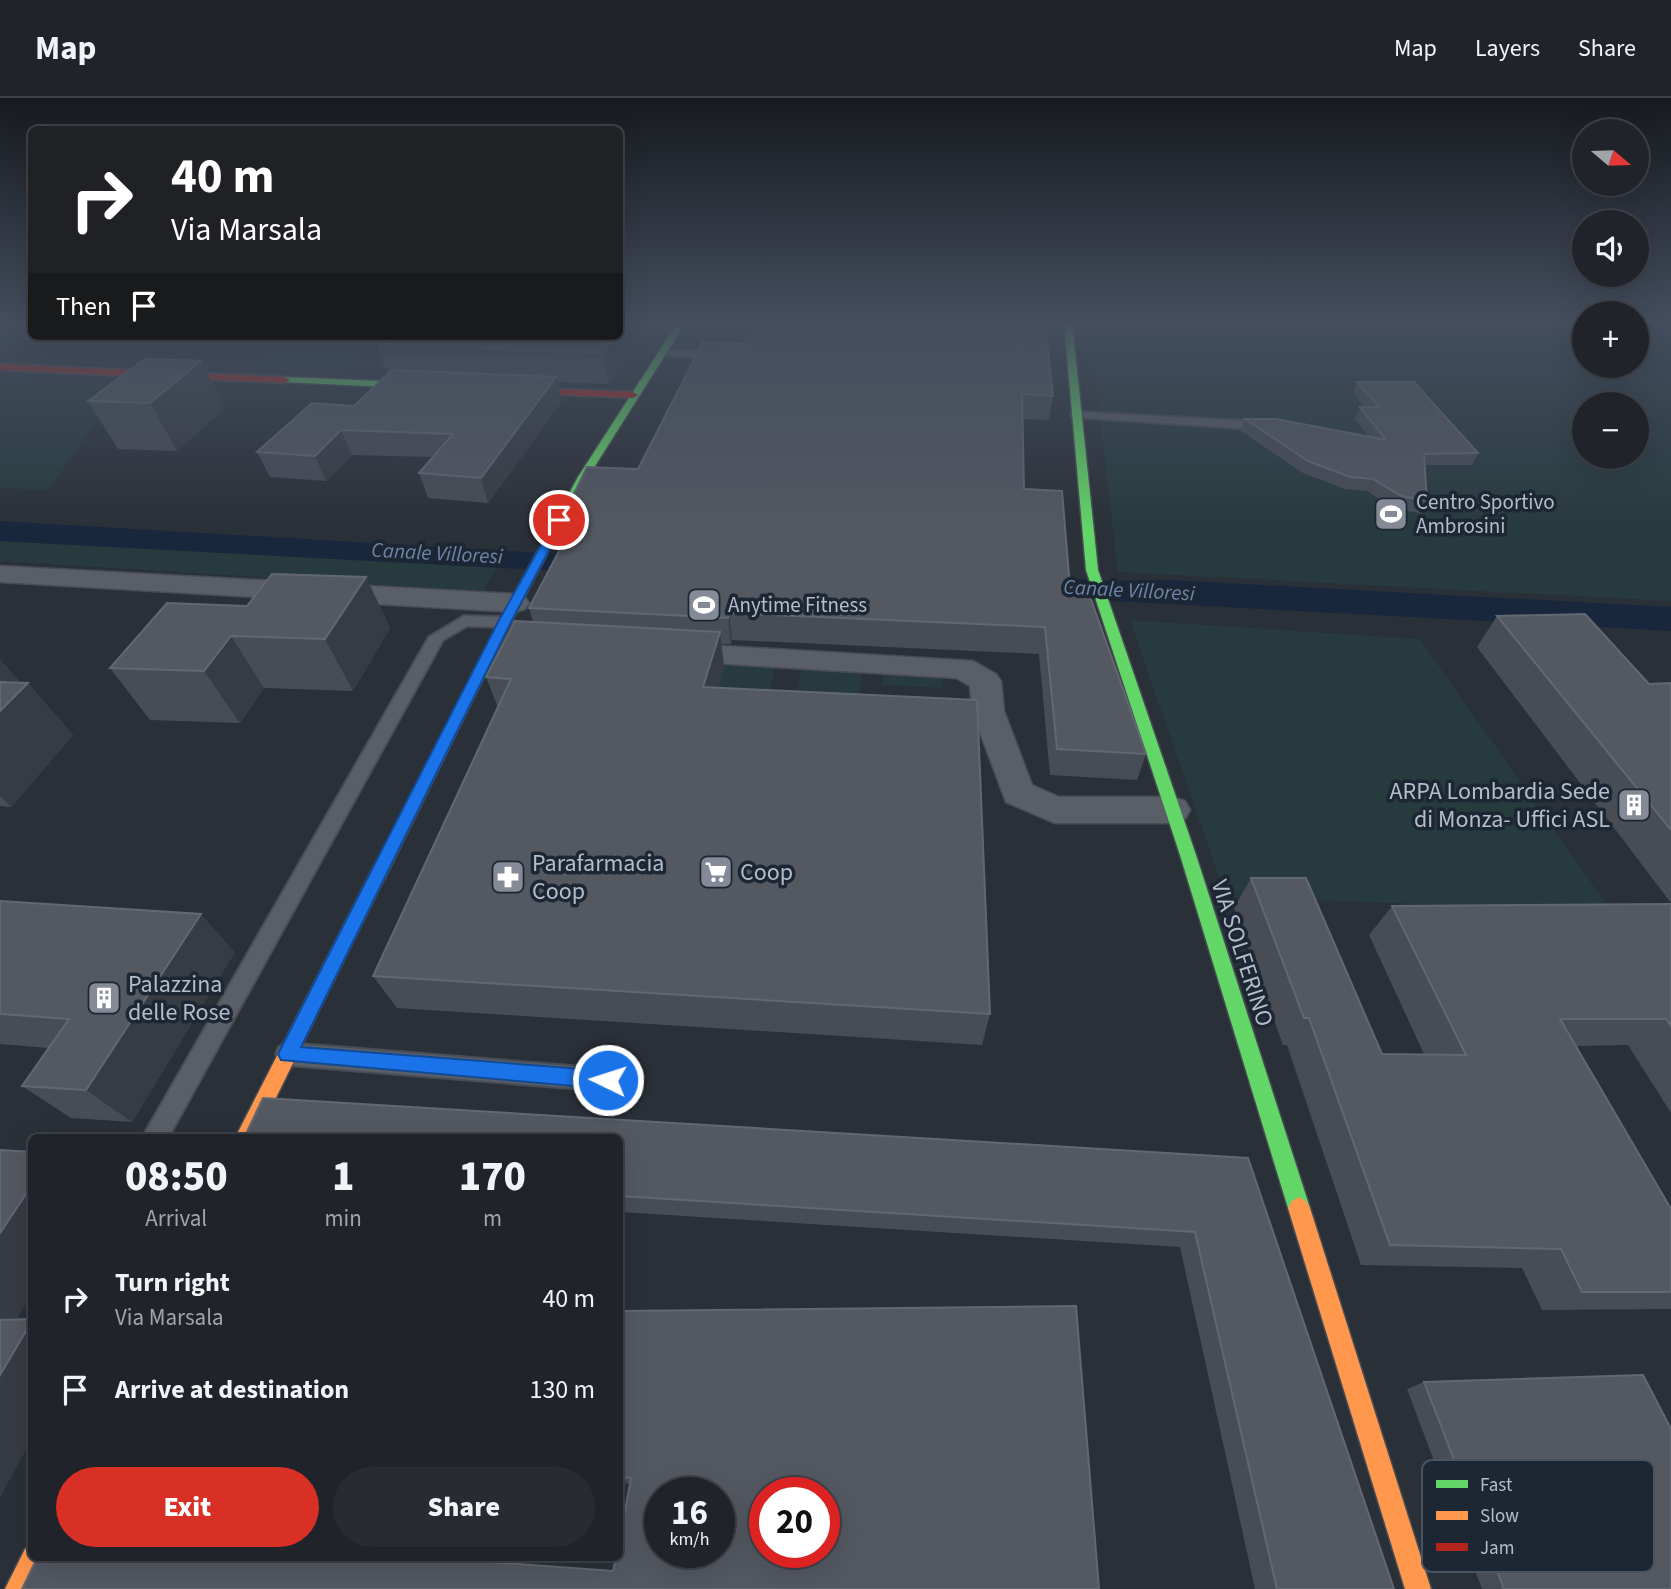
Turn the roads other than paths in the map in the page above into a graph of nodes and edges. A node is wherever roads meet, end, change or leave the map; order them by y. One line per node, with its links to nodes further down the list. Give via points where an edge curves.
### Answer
1 (553, 392): 4 (street)
2 (635, 392): 4 (street)
3 (1073, 392): 5 (street, VIA SOLFERINO)
4 (633, 395): 8 (street, via 543,551)
5 (1075, 415): 6 (lane); 10 (street, VIA SOLFERINO, via 1095,579)
6 (1268, 426)
7 (0, 574): 8 (street)
8 (509, 629): 11 (street); 13 (lane, via 464,621 437,637)
9 (645, 652): 10 (street, via 962,668 985,681 988,711 1018,793 1055,810)
10 (1172, 810): 17 (street, VIA SOLFERINO)
11 (287, 1054): 12 (lane); 14 (street)
12 (608, 1080)
13 (156, 1134)
14 (247, 1134)
15 (32, 1561): 16 (street)
16 (18, 1589)
17 (1418, 1589)

